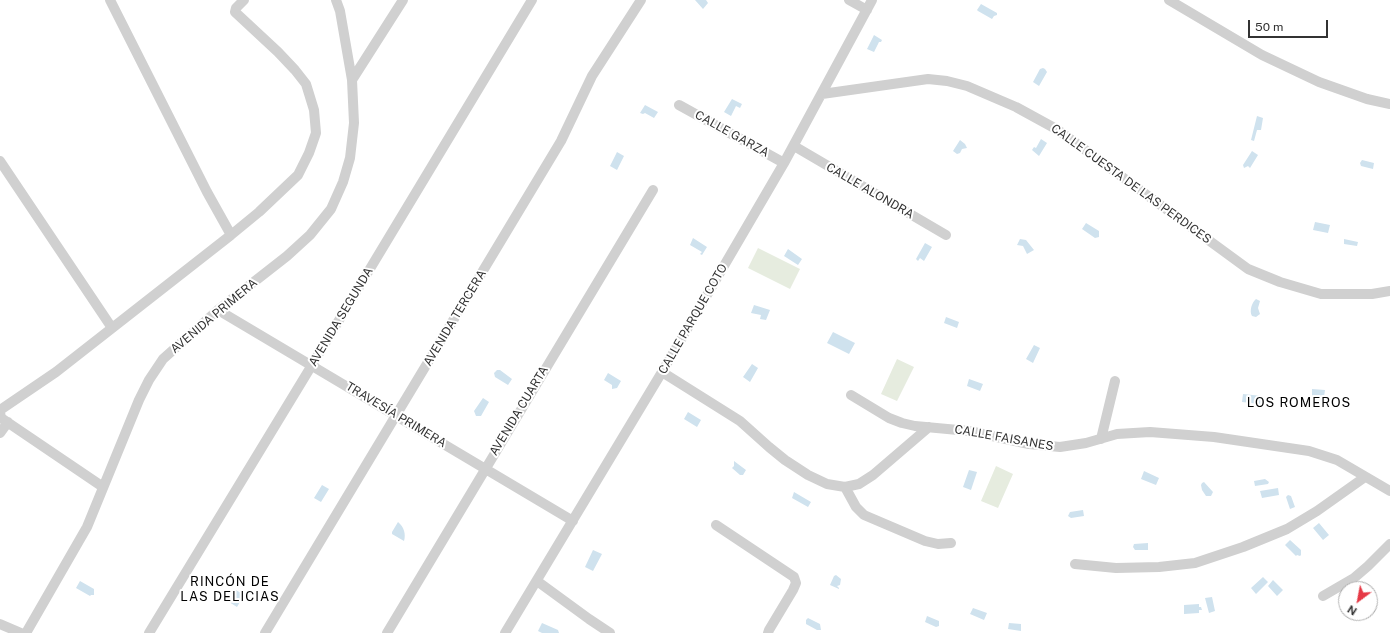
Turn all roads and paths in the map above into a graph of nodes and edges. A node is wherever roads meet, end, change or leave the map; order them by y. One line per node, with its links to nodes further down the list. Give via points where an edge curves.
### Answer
1 (110, 0): 19 (street)
2 (244, 0): 19 (street, via 235,12 296,70 306,84 314,110 316,132 298,175)
3 (336, 0): 11 (street, AVENIDA PRIMERA)
4 (403, 0): 11 (street)
5 (532, 0): 24 (street, AVENIDA SEGUNDA)
6 (641, 0): 29 (street, AVENIDA TERCERA, via 592,76 561,141)
7 (849, 0): 10 (street)
8 (872, 0): 10 (street, CALLE PARQUE COTO)
9 (1169, 0): 13 (street, via 1262,55 1311,79 1367,99)
10 (867, 10): 12 (street, CALLE PARQUE COTO)
11 (352, 80): 22 (street, AVENIDA PRIMERA, via 354,123 350,158 331,208 310,235 287,256)
12 (822, 94): 15 (street, CALLE PARQUE COTO); 21 (street, CALLE CUESTA DE LAS PERDICES, via 928,79 967,86 1058,130 1248,269 1321,294 1372,294)
13 (1390, 104)
14 (679, 105): 17 (street, CALLE GARZA)
15 (794, 146): 17 (street, CALLE PARQUE COTO); 20 (street, CALLE ALONDRA)
16 (0, 161): 23 (street)
17 (784, 163): 25 (street, CALLE PARQUE COTO)
18 (653, 190): 34 (street, AVENIDA CUARTA)
19 (231, 235): 23 (street)
20 (946, 235)
21 (1390, 291)
22 (218, 310): 24 (street, TRAVESÍA PRIMERA); 36 (street, AVENIDA PRIMERA, via 163,359 149,380)
23 (112, 328): 28 (street, via 56,372)
24 (312, 365): 29 (street, TRAVESÍA PRIMERA); 49 (street, AVENIDA SEGUNDA)
25 (662, 372): 37 (street, via 740,421 785,460 808,475 827,484); 39 (street, CALLE PARQUE COTO)
26 (1115, 381): 33 (street)
27 (851, 395): 31 (street, CALLE FAISANES, via 889,418 915,426)
28 (0, 411): 30 (street, via 1,418)
29 (396, 416): 34 (street, TRAVESÍA PRIMERA); 50 (street, AVENIDA TERCERA)
30 (8, 422): 32 (street); 36 (street)
31 (929, 427): 33 (street, CALLE FAISANES, via 969,431 1060,448); 37 (street, via 873,475 860,484)
32 (0, 433)
33 (1101, 439): 35 (street, CALLE FAISANES, via 1117,434 1150,432 1222,438 1308,451 1337,460)
34 (485, 469): 39 (street, TRAVESÍA PRIMERA); 51 (street, AVENIDA CUARTA)
35 (1365, 477): 38 (street, CALLE FAISANES); 43 (street, via 1317,512 1287,529 1195,563 1116,568)
36 (103, 487): 48 (street, AVENIDA PRIMERA, via 87,527)
37 (845, 487): 41 (street, via 864,514 925,541)
38 (1390, 491)
39 (573, 521): 44 (street, CALLE PARQUE COTO)
40 (716, 525): 54 (street, via 794,576 796,583 793,590)
41 (951, 543)
42 (1390, 544): 45 (street, via 1354,578)
43 (1075, 564)
44 (537, 580): 52 (street, CALLE PARQUE COTO); 53 (street)
45 (1322, 596)
46 (2, 628): 47 (street)
47 (21, 633)
48 (26, 633)
49 (149, 633)
50 (265, 633)
51 (387, 633)
52 (506, 633)
53 (610, 633)
54 (768, 633)

